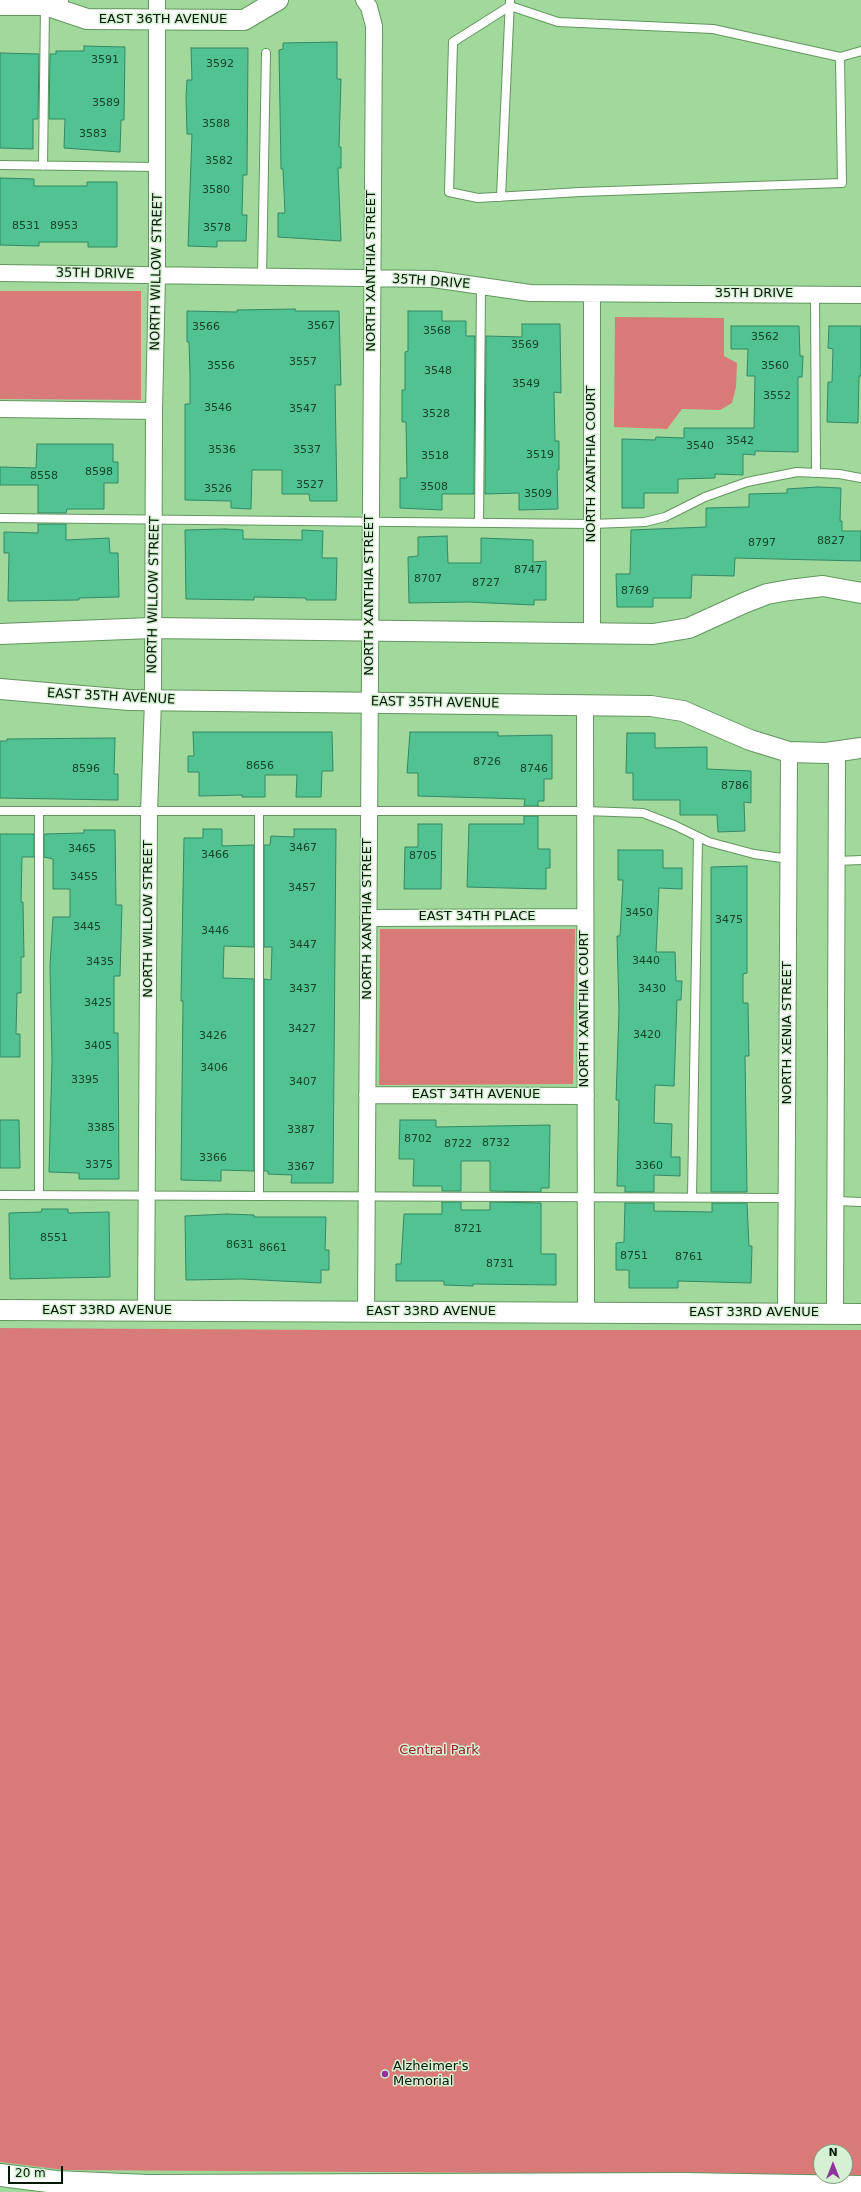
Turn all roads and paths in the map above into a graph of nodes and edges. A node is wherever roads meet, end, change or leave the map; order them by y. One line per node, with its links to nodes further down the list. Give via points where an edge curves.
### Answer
1 (64, 0): 7 (street, EAST 36TH AVENUE)
2 (157, 0): 8 (street, NORTH WILLOW STREET)
3 (278, 0): 8 (street, EAST 36TH AVENUE, via 244,20)
4 (364, 0): 19 (street, NORTH XANTHIA STREET, via 369,7 374,26)
5 (510, 3): 11 (lane, via 558,22 713,29); 15 (lane); 15 (lane, via 453,42 449,192 478,198)
6 (0, 5): 7 (street, EAST 36TH AVENUE)
7 (45, 5): 8 (street, EAST 36TH AVENUE, via 87,19); 13 (lane)
8 (157, 20): 14 (street, NORTH WILLOW STREET)
9 (861, 51): 11 (lane)
10 (266, 53): 18 (lane)
11 (840, 57): 15 (lane, via 842,183)
12 (0, 165): 13 (lane)
13 (43, 166): 14 (lane)
14 (158, 167): 17 (street, NORTH WILLOW STREET)
15 (501, 197)
16 (0, 273): 17 (street, 35TH DRIVE)
17 (157, 276): 18 (street, 35TH DRIVE); 25 (street, NORTH WILLOW STREET)
18 (262, 277): 19 (street, 35TH DRIVE)
19 (372, 278): 20 (street, 35TH DRIVE, via 433,280); 30 (street, NORTH XANTHIA STREET)
20 (481, 286): 21 (street, 35TH DRIVE, via 530,293); 31 (lane)
21 (592, 294): 22 (street, 35TH DRIVE); 32 (street, NORTH XANTHIA COURT)
22 (815, 295): 23 (street, 35TH DRIVE); 26 (lane)
23 (861, 295)
24 (0, 409): 25 (street)
25 (154, 411): 29 (street, NORTH WILLOW STREET)
26 (816, 472): 27 (lane); 32 (lane, via 797,472 748,482 706,497 665,517 645,522)
27 (861, 478)
28 (0, 518): 29 (lane)
29 (154, 519): 30 (lane); 34 (street, NORTH WILLOW STREET)
30 (371, 522): 31 (lane); 35 (street, NORTH XANTHIA STREET)
31 (479, 523): 32 (lane)
32 (592, 524): 36 (street, NORTH XANTHIA COURT)
33 (861, 593): 36 (street, via 807,587 767,594 704,623 671,632)
34 (152, 628): 35 (street); 37 (street); 39 (street, NORTH WILLOW STREET)
35 (370, 631): 36 (street); 40 (street, NORTH XANTHIA STREET)
36 (592, 633)
37 (0, 634)
38 (0, 690): 39 (street, EAST 35TH AVENUE)
39 (153, 701): 40 (street, EAST 35TH AVENUE); 48 (street, NORTH WILLOW STREET)
40 (370, 702): 41 (street, EAST 35TH AVENUE); 50 (street, NORTH XANTHIA STREET)
41 (585, 705): 43 (street, EAST 35TH AVENUE, via 672,708 693,714 750,740); 47 (street, NORTH XANTHIA COURT)
42 (861, 748): 44 (street, EAST 35TH AVENUE)
43 (789, 752): 44 (street, EAST 35TH AVENUE); 52 (street, NORTH XENIA STREET)
44 (837, 752): 54 (street)
45 (0, 811): 46 (lane)
46 (39, 811): 48 (lane); 60 (lane)
47 (585, 811): 50 (lane); 51 (lane, via 643,813); 55 (street, NORTH XANTHIA COURT)
48 (150, 812): 49 (lane); 61 (street, NORTH WILLOW STREET)
49 (259, 812): 50 (lane); 62 (lane)
50 (369, 812): 56 (street, NORTH XANTHIA STREET)
51 (698, 837): 52 (lane, via 754,854); 65 (lane)
52 (789, 859): 66 (street, NORTH XENIA STREET)
53 (861, 860): 54 (lane)
54 (837, 861): 67 (street)
55 (585, 917): 56 (street, EAST 34TH PLACE); 58 (street, NORTH XANTHIA COURT)
56 (368, 918): 57 (street, NORTH XANTHIA STREET)
57 (367, 1095): 58 (street, EAST 34TH AVENUE); 63 (street, NORTH XANTHIA STREET)
58 (586, 1096): 64 (street, NORTH XANTHIA COURT)
59 (0, 1195): 60 (lane)
60 (39, 1195): 61 (lane)
61 (147, 1195): 62 (lane); 70 (street, NORTH WILLOW STREET)
62 (259, 1196): 63 (lane)
63 (366, 1196): 64 (lane); 71 (street, NORTH XANTHIA STREET)
64 (586, 1197): 65 (lane); 72 (street, NORTH XANTHIA COURT)
65 (692, 1197): 66 (lane)
66 (787, 1198): 73 (street, NORTH XENIA STREET)
67 (836, 1202): 68 (lane); 74 (street)
68 (861, 1202)
69 (0, 1310): 70 (street, EAST 33RD AVENUE)
70 (146, 1311): 71 (street, EAST 33RD AVENUE)
71 (366, 1312): 72 (street, EAST 33RD AVENUE)
72 (586, 1313): 73 (street, EAST 33RD AVENUE)
73 (786, 1314): 74 (street, EAST 33RD AVENUE)
74 (836, 1314): 75 (street, EAST 33RD AVENUE)
75 (861, 1314)
76 (0, 2176): 78 (main road)
77 (861, 2187): 78 (main road, via 683,2184)
78 (147, 2189)

